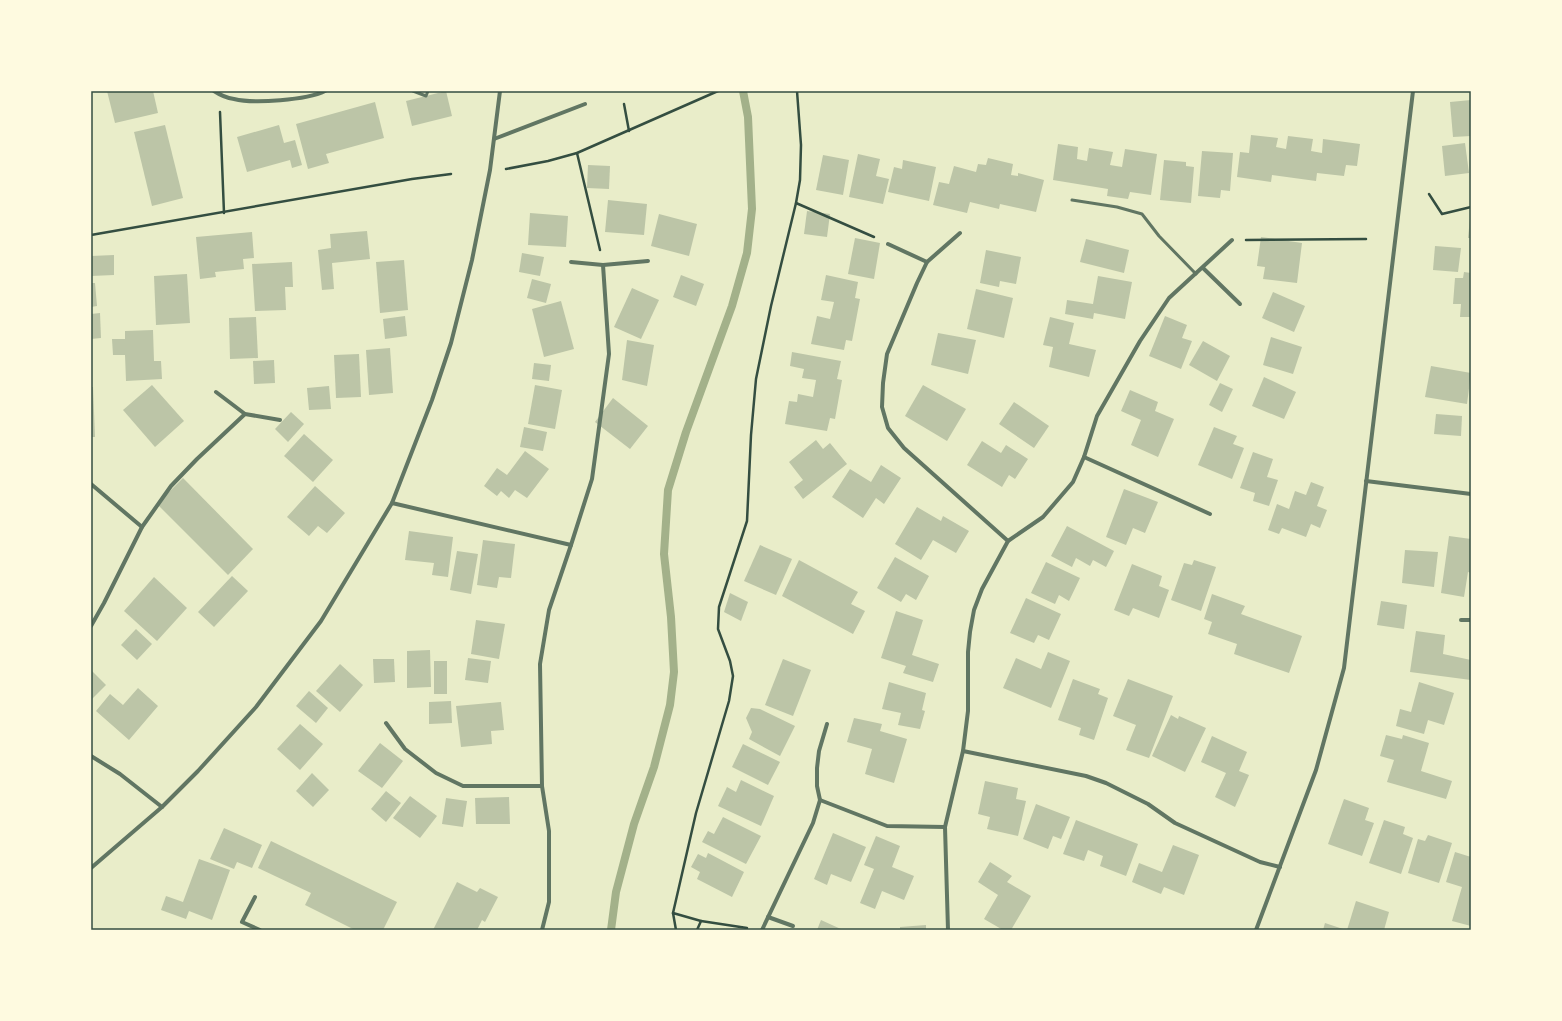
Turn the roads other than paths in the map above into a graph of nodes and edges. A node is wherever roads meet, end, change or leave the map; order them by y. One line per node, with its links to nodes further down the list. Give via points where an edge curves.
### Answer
1 (214, 91): 2 (street, via 234,99 251,101 292,99)
2 (325, 91)
3 (413, 91): 4 (lane, via 426,96)
4 (428, 91)
5 (500, 91): 8 (street)
6 (1414, 91): 24 (street)
7 (585, 104): 8 (street)
8 (494, 139): 27 (street, via 472,260 451,343)
9 (1072, 200): 18 (lane, via 1142,214 1159,236)
10 (960, 233): 15 (street)
11 (1232, 240): 17 (street)
12 (888, 244): 15 (street)
13 (648, 261): 16 (street)
14 (571, 262): 16 (street)
15 (927, 262): 30 (street, via 887,354 882,407 888,428 904,448)
16 (603, 265): 31 (street, via 609,354 592,479)
17 (1203, 268): 18 (street); 19 (street)
18 (1196, 274): 23 (street, via 1169,298 1140,341 1098,416)
19 (1240, 304)
20 (216, 392): 21 (street)
21 (245, 414): 22 (street); 29 (street, via 171,486)
22 (280, 420)
23 (1084, 457): 28 (street); 30 (street, via 1073,482 1043,517)
24 (1366, 481): 26 (street); 43 (street, via 1344,668 1316,770)
25 (91, 484): 29 (street)
26 (1471, 494)
27 (392, 503): 31 (street); 41 (street, via 322,621 256,707)
28 (1210, 514)
29 (142, 526): 34 (street)
30 (1008, 541): 37 (street, via 974,610 968,652 968,711)
31 (572, 545): 39 (street, via 549,610 540,664)
32 (1461, 620): 33 (street)
33 (1471, 620)
34 (91, 626)
35 (386, 723): 39 (street, via 405,748 436,773 463,786)
36 (827, 724): 40 (street, via 817,768)
37 (963, 751): 42 (street); 43 (street, via 1086,776 1106,783 1148,804 1175,823 1260,862)
38 (91, 756): 41 (street, via 120,774)
39 (542, 786): 49 (street, via 549,831 549,902)
40 (820, 800): 42 (street, via 887,826); 46 (street, via 813,823)
41 (162, 807): 44 (street)
42 (945, 827): 51 (street)
43 (1280, 867): 52 (street)
44 (91, 868)
45 (255, 897): 48 (street, via 242,922)
46 (768, 917): 47 (street); 50 (street)
47 (793, 926)
48 (260, 930)
49 (542, 930)
50 (762, 930)
51 (948, 930)
52 (1256, 930)

